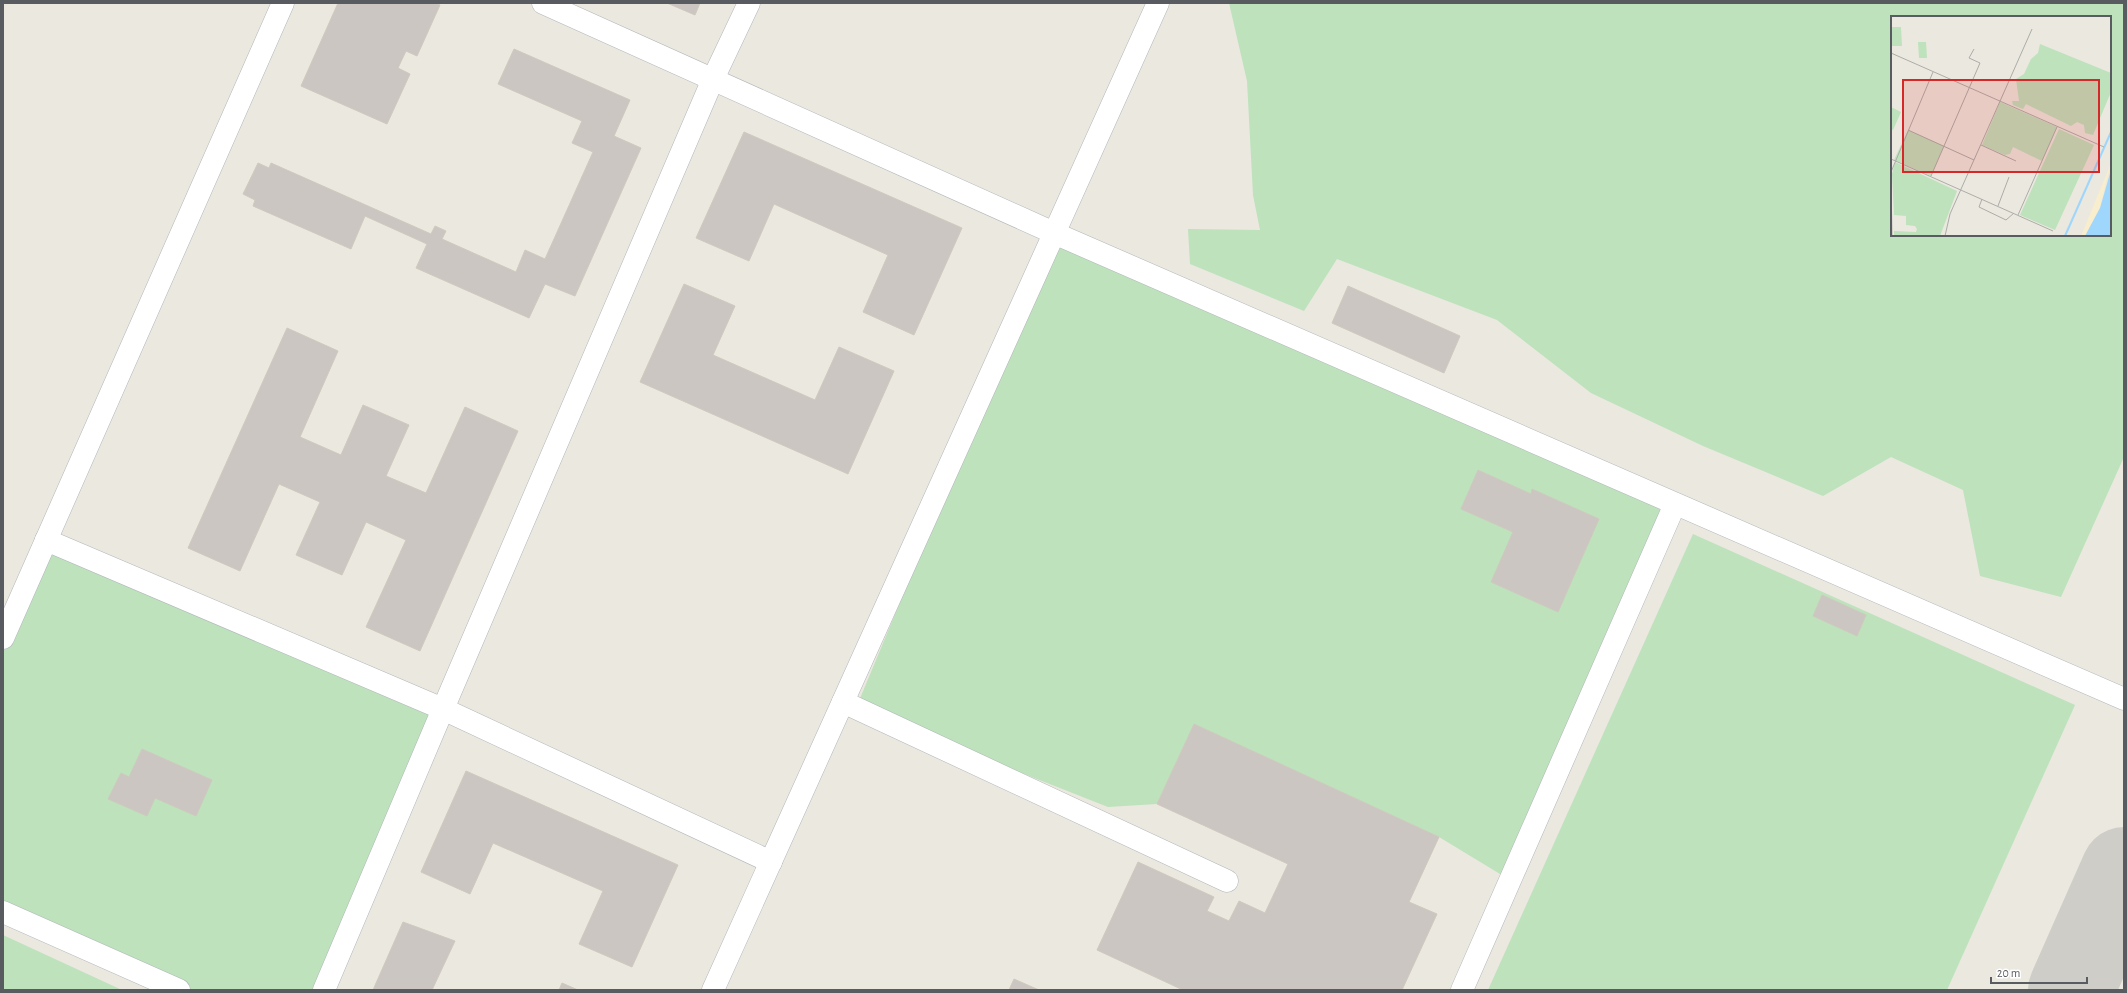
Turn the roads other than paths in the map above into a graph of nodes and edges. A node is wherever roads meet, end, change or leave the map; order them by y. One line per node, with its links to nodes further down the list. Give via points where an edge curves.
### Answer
1 (283, 3): 8 (street)
2 (543, 3): 5 (street)
3 (749, 3): 5 (street)
4 (1158, 3): 6 (street)
5 (713, 79): 6 (street); 12 (street)
6 (1054, 232): 7 (street); 11 (street)
7 (1675, 504): 10 (street); 19 (street)
8 (46, 540): 9 (street); 12 (street)
9 (3, 638)
10 (2124, 699)
11 (843, 702): 13 (street); 14 (street)
12 (443, 709): 13 (street); 17 (street)
13 (771, 862): 18 (street)
14 (1227, 881)
15 (3, 912): 16 (street)
16 (178, 990)
17 (324, 990)
18 (713, 990)
19 (1462, 990)

